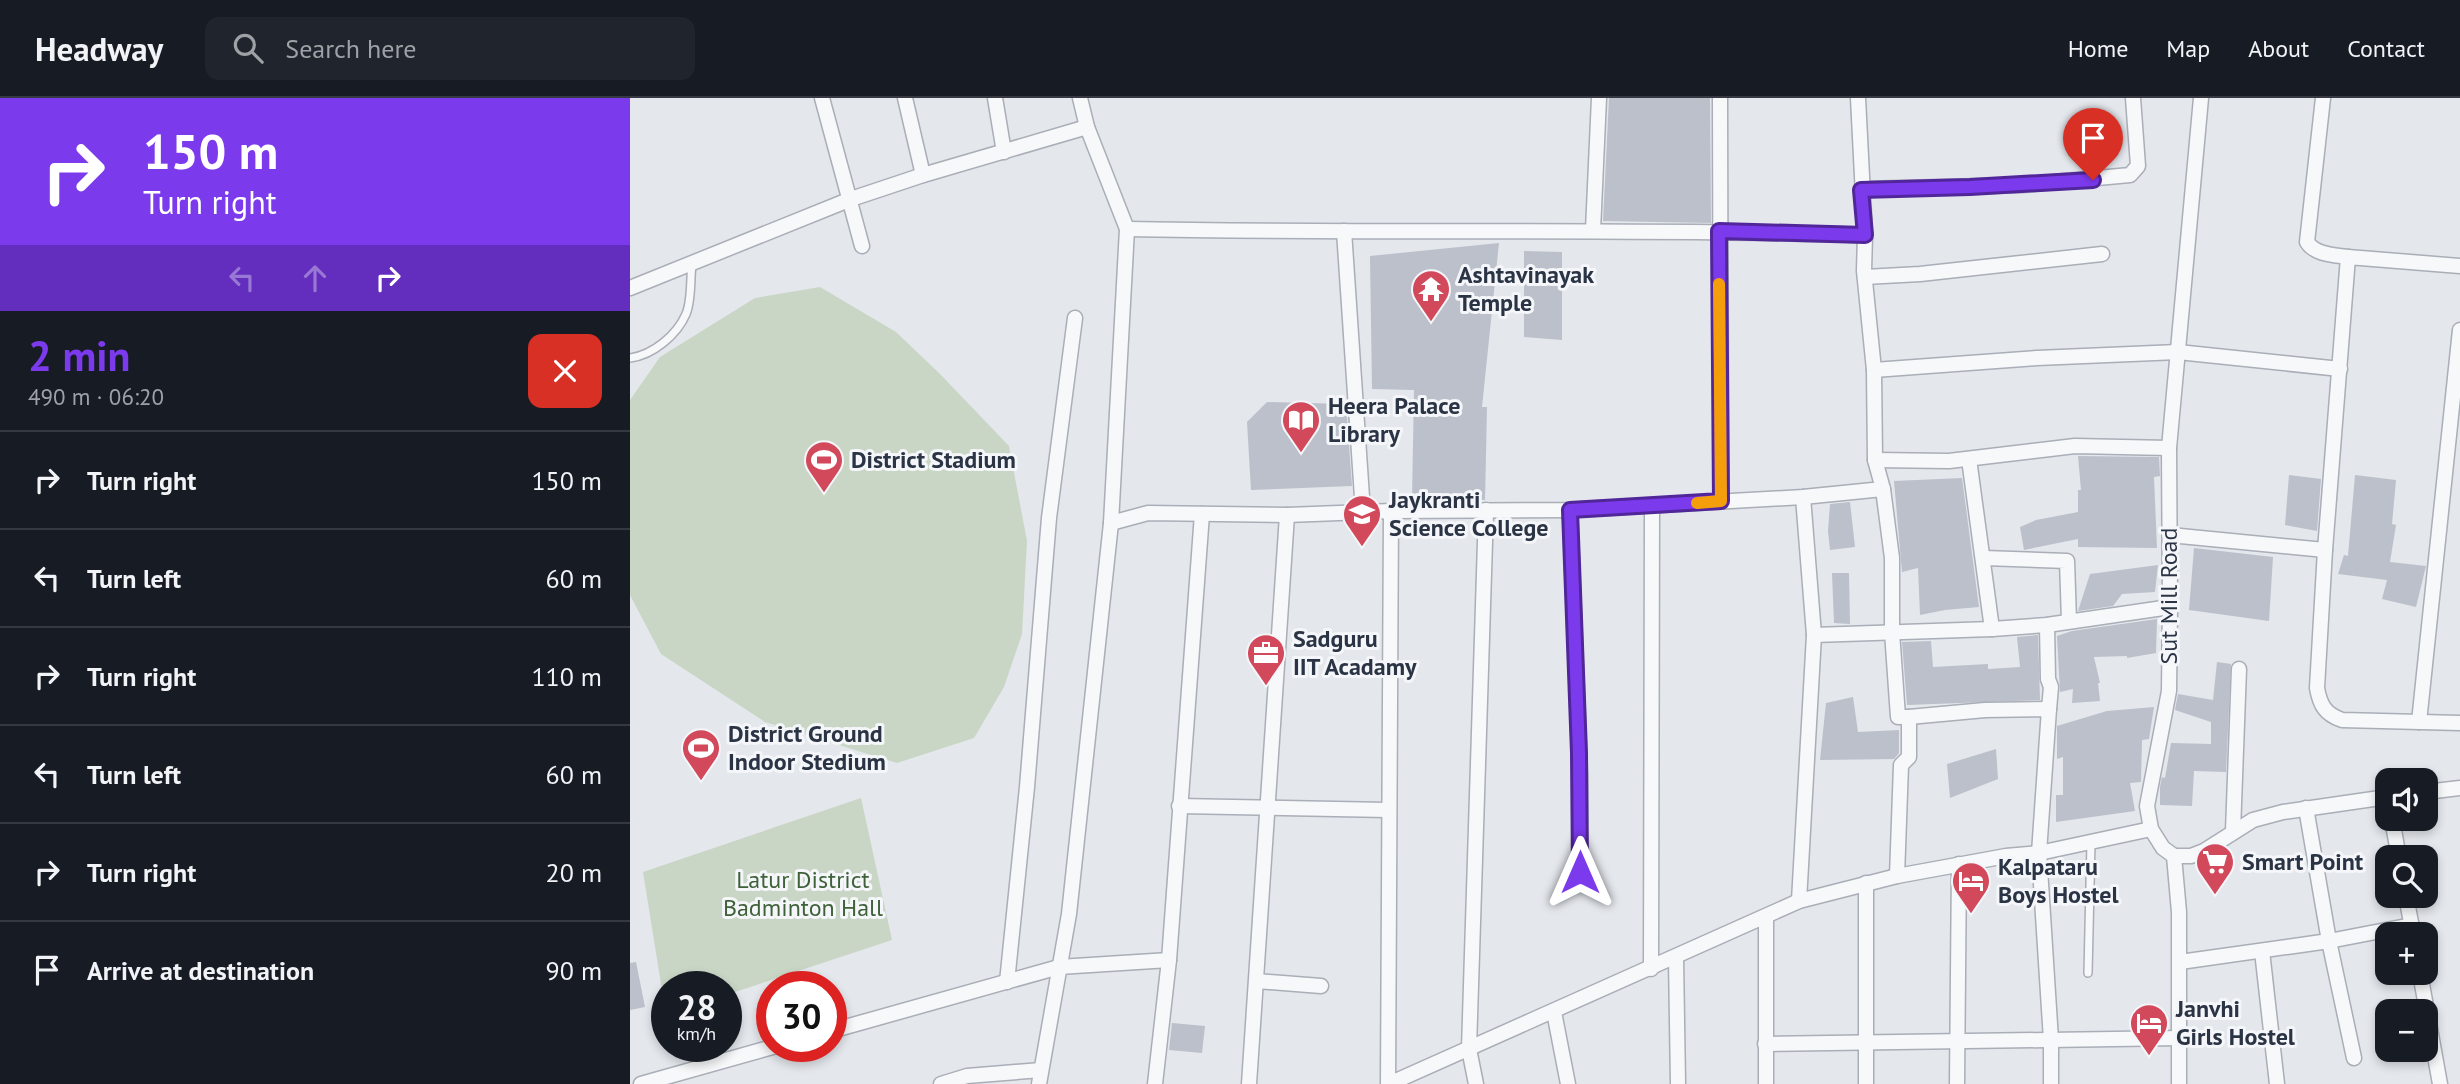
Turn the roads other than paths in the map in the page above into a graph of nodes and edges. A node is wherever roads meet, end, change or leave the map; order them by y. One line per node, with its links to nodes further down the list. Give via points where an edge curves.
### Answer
1 (822, 98): 15 (street)
2 (905, 98): 13 (street)
3 (995, 98): 12 (street)
4 (1080, 98): 11 (street)
5 (1599, 98): 17 (street)
6 (1720, 98): 18 (street)
7 (1859, 98): 14 (street)
8 (2133, 98): 14 (street, via 2138,166 2130,175 2022,185)
9 (2201, 98): 30 (street, Sut Mill Road)
10 (2323, 98): 23 (street, via 2306,237 2311,248)
11 (1087, 127): 12 (street); 16 (street)
12 (1004, 152): 13 (street)
13 (923, 175): 15 (street)
14 (1861, 190): 20 (street)
15 (851, 199): 21 (street); 24 (street)
16 (1127, 229): 19 (street); 47 (street)
17 (1593, 230): 18 (street); 19 (street)
18 (1719, 231): 20 (street); 39 (street)
19 (1344, 232): 44 (street)
20 (1865, 235): 26 (street)
21 (862, 246)
22 (2102, 254): 26 (street)
23 (2348, 257): 25 (street); 32 (street)
24 (692, 264): 27 (street); 31 (lane, via 687,313 668,339)
25 (2460, 266)
26 (1865, 276): 33 (street)
27 (630, 288)
28 (1075, 318): 90 (street, via 1049,518)
29 (2460, 330): 60 (street)
30 (2178, 352): 32 (street); 33 (street); 34 (street, Sut Mill Road)
31 (630, 358)
32 (2340, 369): 49 (street)
33 (1874, 370): 36 (street)
34 (2169, 448): 35 (street, via 2075,446); 48 (street, Sut Mill Road)
35 (1969, 458): 36 (street); 50 (street)
36 (1875, 460): 37 (street)
37 (1883, 489): 38 (street); 55 (street, via 1892,558)
38 (1803, 497): 39 (street); 56 (street)
39 (1721, 501): 40 (street)
40 (1652, 507): 42 (street); 87 (street)
41 (1486, 510): 42 (street); 43 (street); 100 (street)
42 (1570, 510): 75 (street)
43 (1391, 511): 44 (street); 68 (street)
44 (1363, 512): 46 (street)
45 (1202, 514): 46 (street); 47 (street, via 1148,513); 65 (street)
46 (1287, 515): 66 (street)
47 (1111, 523): 86 (street, via 1069,914)
48 (2170, 535): 49 (street); 51 (street, Sut Mill Road)
49 (2325, 550): 60 (street, via 2319,701 2330,716 2342,720)
50 (1984, 558): 52 (street, via 2067,561); 54 (street)
51 (2171, 607): 52 (street); 69 (street, Sut Mill Road, via 2169,691 2147,806)
52 (2069, 621): 53 (street)
53 (2047, 625): 54 (street); 58 (street)
54 (1992, 629): 55 (street)
55 (1892, 632): 56 (street); 59 (street, via 1898,717)
56 (1814, 635): 78 (street)
57 (2239, 669): 70 (street)
58 (2049, 709): 59 (street); 72 (street)
59 (1909, 717): 76 (street, via 1909,757 1901,765)
60 (2419, 722): 61 (street)
61 (2460, 723)
62 (2460, 788): 63 (street)
63 (2438, 791)
64 (2375, 799): 67 (street)
65 (1179, 806): 66 (street); 84 (street)
66 (1268, 808): 68 (street); 89 (street)
67 (2306, 808): 70 (street, via 2253,820); 81 (street)
68 (1388, 810): 108 (street)
69 (2151, 829): 71 (street); 73 (street)
70 (2233, 831): 73 (street, via 2204,851)
71 (2091, 842): 72 (street); 88 (lane)
72 (2039, 853): 74 (street); 96 (street)
73 (2174, 856): 85 (street)
74 (1959, 864): 76 (street); 97 (street)
75 (1580, 872)
76 (1897, 876): 77 (street)
77 (1866, 883): 78 (street); 98 (street)
78 (1799, 901): 79 (street)
79 (1766, 917): 83 (street); 99 (street)
80 (2375, 935): 81 (street)
81 (2329, 941): 82 (street); 102 (street)
82 (2262, 951): 85 (street); 117 (street)
83 (1676, 958): 87 (street); 111 (street)
84 (1169, 960): 86 (street); 106 (street)
85 (2180, 962): 95 (street)
86 (1059, 967): 90 (street); 103 (street)
87 (1651, 969): 93 (street)
88 (2088, 973)
89 (1256, 981): 92 (street); 107 (street)
90 (1007, 982): 94 (street)
91 (2422, 985): 118 (street)
92 (1321, 986)
93 (1554, 1012): 100 (street); 110 (street)
94 (847, 1027)
95 (2180, 1038): 96 (street); 116 (street)
96 (2051, 1040): 97 (street); 115 (street)
97 (1957, 1041): 98 (street); 114 (street)
98 (1864, 1042): 99 (street); 113 (street)
99 (1765, 1044): 112 (street)
100 (1469, 1049): 108 (street); 109 (street)
101 (756, 1052): 104 (street)
102 (2354, 1058)
103 (1040, 1077): 105 (street, via 967,1076)
104 (645, 1083)
105 (941, 1084)
106 (1154, 1084)
107 (1249, 1084)
108 (1388, 1084)
109 (1476, 1084)
110 (1568, 1084)
111 (1678, 1084)
112 (1766, 1084)
113 (1866, 1084)
114 (1957, 1084)
115 (2051, 1084)
116 (2179, 1084)
117 (2277, 1084)
118 (2440, 1084)

